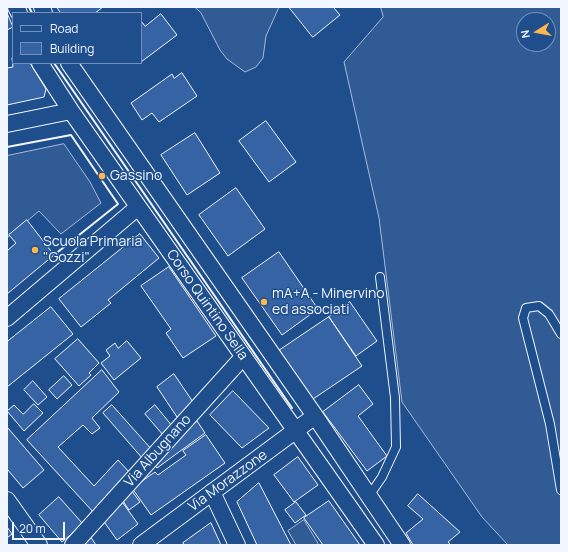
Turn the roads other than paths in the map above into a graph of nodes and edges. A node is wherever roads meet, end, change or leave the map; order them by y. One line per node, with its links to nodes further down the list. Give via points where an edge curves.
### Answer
1 (41, 64): 3 (street, Corso Quintino Sella)
2 (70, 64): 10 (street, Corso Quintino Sella)
3 (71, 111): 4 (street); 5 (street, Corso Quintino Sella)
4 (7, 124)
5 (138, 206): 7 (street); 9 (street, Corso Quintino Sella)
6 (380, 277): 14 (lane, via 395,398 396,447 382,477)
7 (7, 318)
8 (561, 334): 12 (lane, via 549,314 539,306 526,308 523,318 550,424)
9 (243, 357): 11 (street, Corso Quintino Sella); 17 (street, Via Albugnano)
10 (315, 416): 11 (street, Via Morazzone); 14 (street, Corso Quintino Sella)
11 (296, 430): 13 (street, Via Morazzone); 20 (street, Corso Quintino Sella)
12 (561, 490)
13 (212, 492): 18 (street, Via Morazzone); 19 (street)
14 (369, 496): 21 (street, Corso Quintino Sella)
15 (7, 500): 16 (street)
16 (39, 545)
17 (73, 545)
18 (141, 545)
19 (237, 545)
20 (376, 545)
21 (402, 545)

